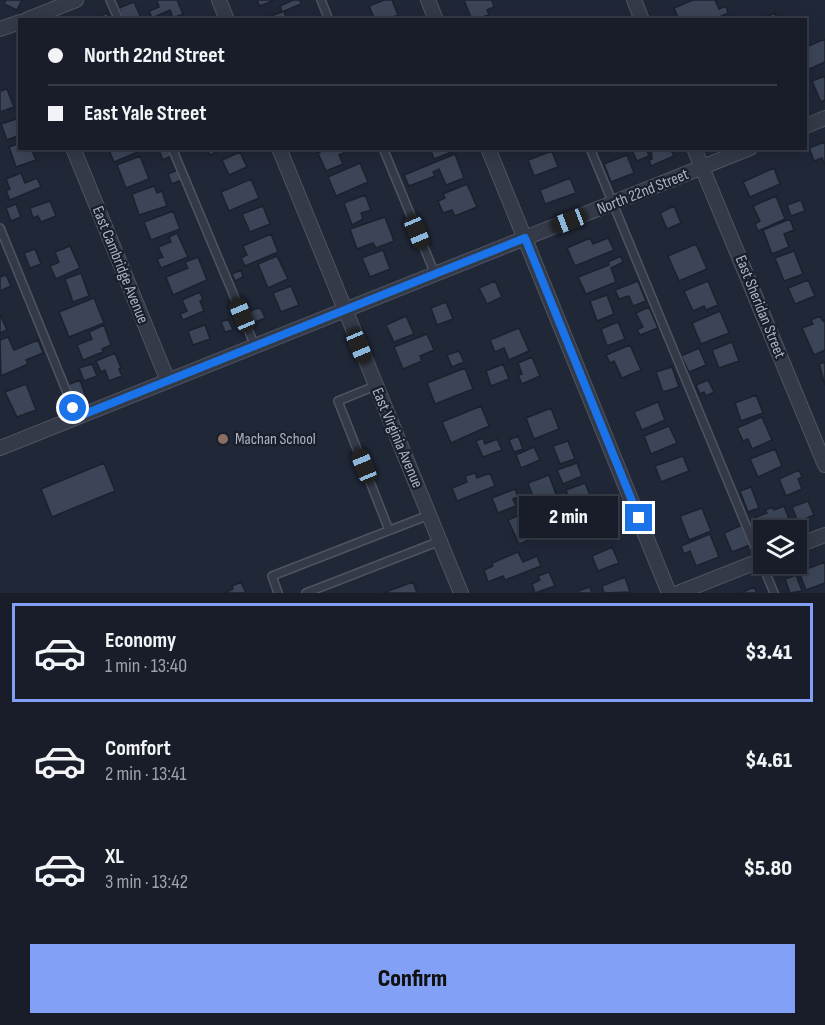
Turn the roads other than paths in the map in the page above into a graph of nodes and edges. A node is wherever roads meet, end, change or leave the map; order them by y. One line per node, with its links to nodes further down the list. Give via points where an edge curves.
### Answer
1 (76, 0): 7 (street)
2 (110, 0): 8 (lane)
3 (219, 0): 9 (street)
4 (321, 0): 10 (lane)
5 (428, 0): 11 (street)
6 (634, 0): 12 (street)
7 (31, 18)
8 (117, 18)
9 (226, 18)
10 (328, 18)
11 (435, 18)
12 (641, 18)
13 (18, 23): 14 (street)
14 (0, 29)
15 (825, 118): 16 (street)
16 (807, 126)
17 (74, 150): 32 (street, East Cambridge Avenue)
18 (173, 150): 31 (lane)
19 (280, 150): 30 (street, East Virginia Avenue)
20 (383, 150): 29 (lane)
21 (489, 150): 28 (street)
22 (591, 150): 26 (lane)
23 (695, 150): 25 (street, East Sheridan Street)
24 (745, 150): 25 (street, North 22nd Street)
25 (702, 168): 26 (street, North 22nd Street); 36 (street, East Sheridan Street)
26 (612, 204): 28 (street, North 22nd Street); 40 (lane)
27 (0, 228): 34 (lane)
28 (525, 238): 29 (street, North 22nd Street); 48 (street)
29 (435, 274): 30 (street, North 22nd Street)
30 (344, 310): 31 (street, North 22nd Street); 33 (street, East Virginia Avenue)
31 (255, 346): 32 (street, North 22nd Street)
32 (168, 381): 34 (street, North 22nd Street)
33 (375, 386): 37 (street, East Virginia Avenue); 38 (lane, via 338,401)
34 (77, 417): 35 (street, North 22nd Street)
35 (0, 448)
36 (825, 465)
37 (429, 515): 38 (lane); 41 (street, East Virginia Avenue)
38 (389, 530): 45 (lane, via 272,576)
39 (825, 535): 42 (street)
40 (753, 539)
41 (440, 541): 46 (lane); 47 (street, East Virginia Avenue)
42 (807, 542)
43 (753, 564): 49 (street)
44 (767, 574): 50 (lane)
45 (278, 593)
46 (306, 593)
47 (461, 593)
48 (669, 593)
49 (678, 593)
50 (774, 593)

